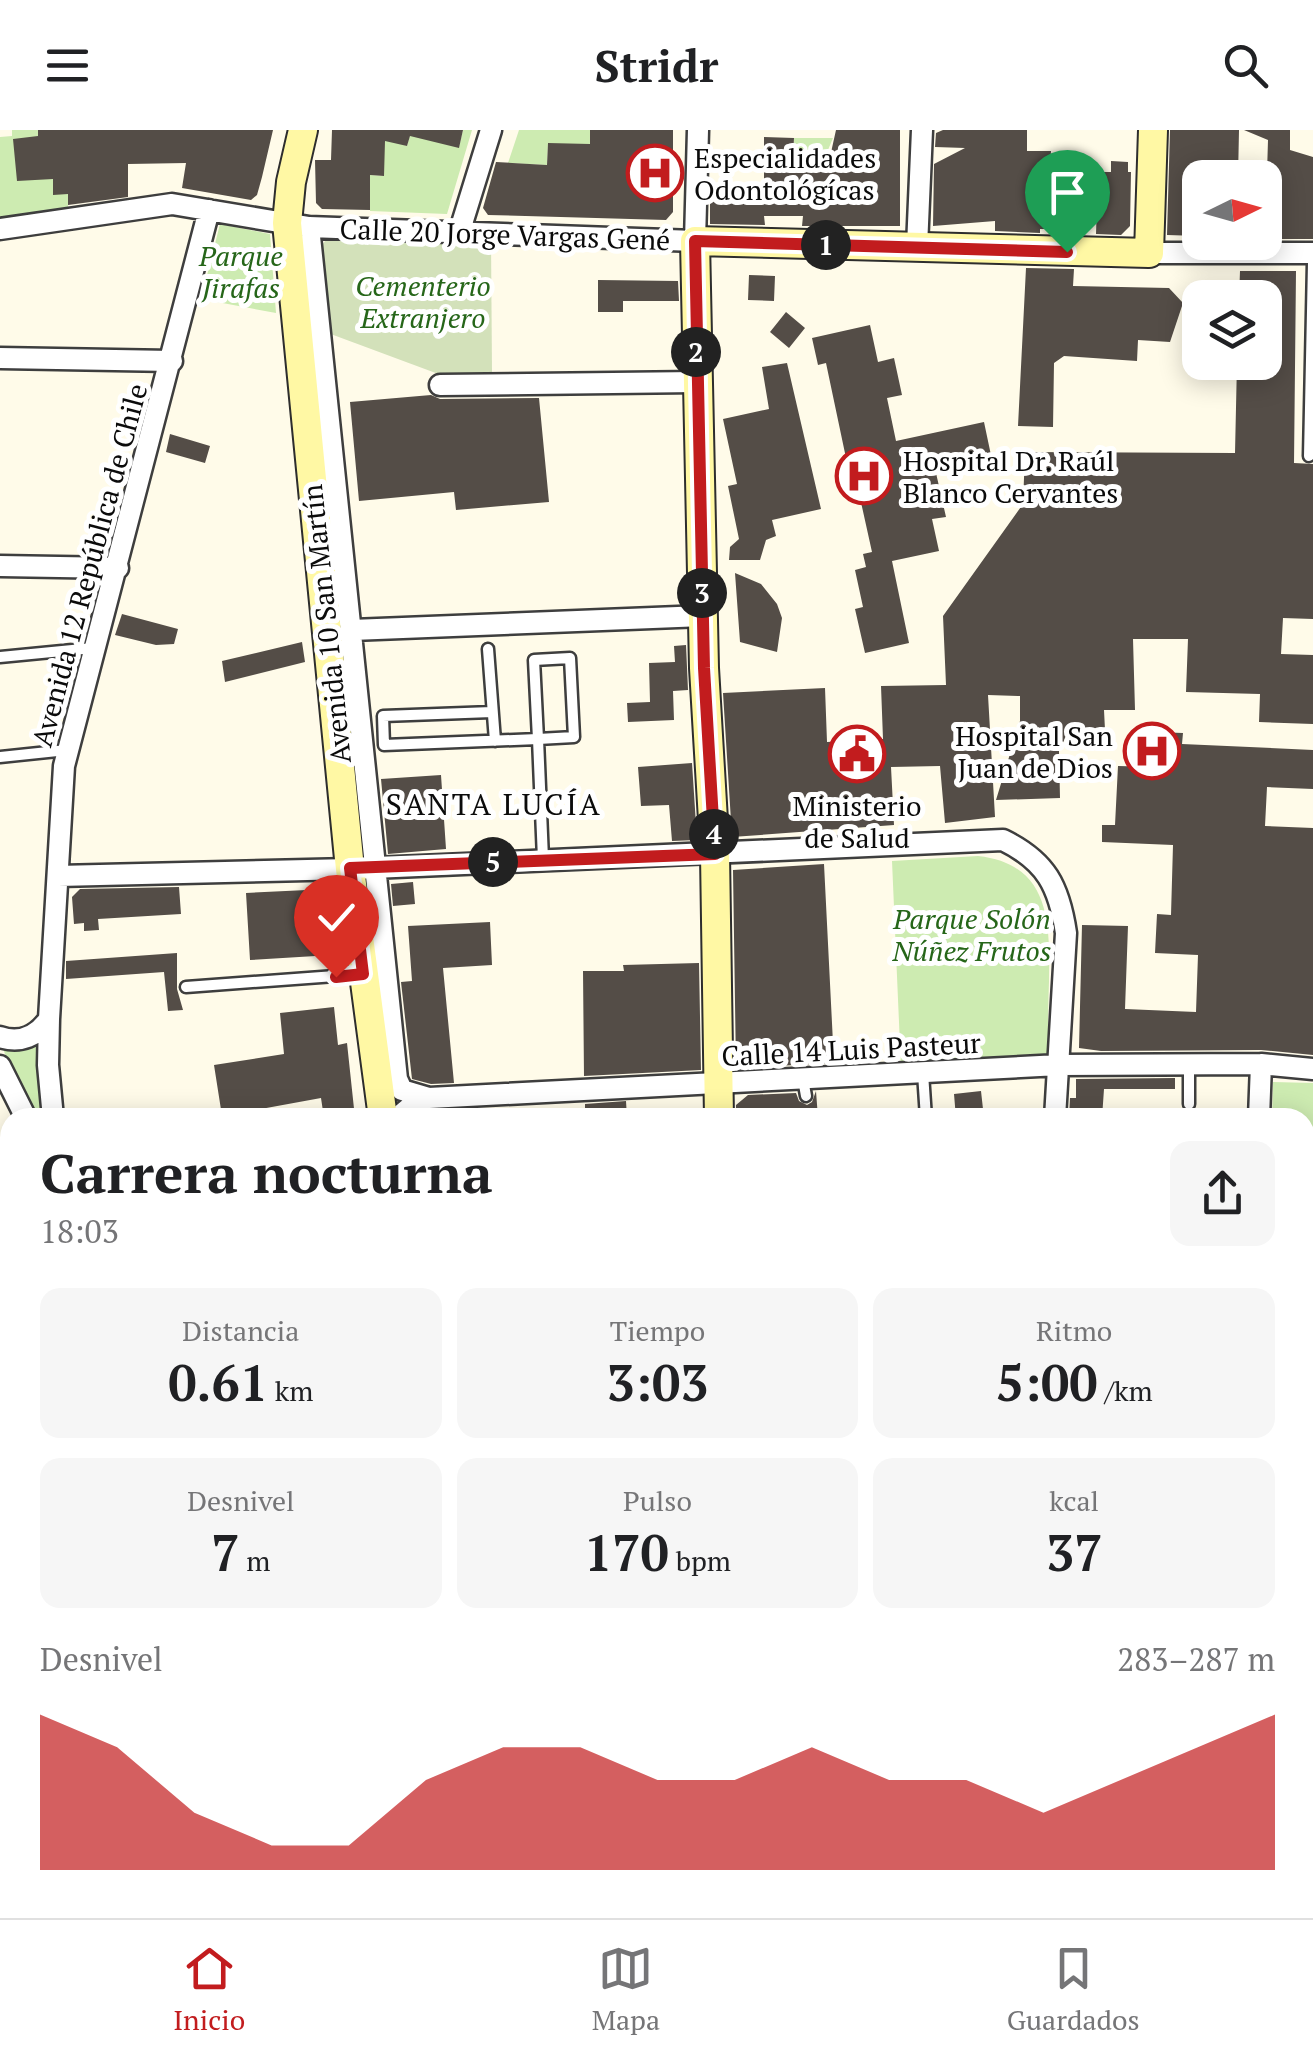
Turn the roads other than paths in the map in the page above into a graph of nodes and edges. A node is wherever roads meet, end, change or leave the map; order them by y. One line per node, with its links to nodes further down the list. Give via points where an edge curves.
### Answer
1 (303, 130): 7 (street, Avenida 10 San Martín, via 290,182)
2 (490, 130): 9 (street)
3 (698, 130): 10 (street)
4 (922, 130): 11 (street)
5 (1153, 130): 12 (street)
6 (208, 210): 7 (street, Calle 20 Jorge Vargas Gené); 8 (street, Calle 20 Jorge Vargas Gené, via 154,205); 16 (street, Avenida 12 República de Chile)
7 (298, 225): 9 (street, Calle 20 Jorge Vargas Gené); 24 (street, Avenida 10 San Martín); 35 (street, Avenida 10 San Martín)
8 (0, 229)
9 (460, 230): 10 (street, Calle 20 Jorge Vargas Gené)
10 (695, 241): 11 (street, Calle 20 Jorge Vargas Gené); 17 (street)
11 (917, 247): 12 (street, Calle 20 Jorge Vargas Gené)
12 (1149, 253): 13 (street, Calle 20 Jorge Vargas Gené)
13 (1313, 254)
14 (1313, 263): 19 (lane)
15 (0, 358): 16 (street)
16 (172, 361): 22 (street, Avenida 12 República de Chile)
17 (697, 382): 18 (street); 23 (street)
18 (440, 385)
19 (1312, 390): 20 (lane)
20 (1309, 456)
21 (0, 566): 22 (street)
22 (118, 568): 25 (street, Avenida 12 República de Chile)
23 (702, 616): 24 (street); 33 (street)
24 (352, 630): 35 (street, Avenida 10 San Martín)
25 (94, 648): 27 (lane); 31 (street, Avenida 12 República de Chile)
26 (488, 649): 28 (lane)
27 (0, 657)
28 (492, 712): 30 (lane); 30 (lane, via 382,716 384,746)
29 (538, 740): 29 (lane, via 534,660 570,658 574,737); 30 (lane); 34 (lane)
30 (495, 741)
31 (67, 750): 32 (lane); 36 (street, Avenida 12 República de Chile)
32 (0, 758)
33 (715, 854): 34 (street); 44 (street, via 984,840 1003,840 1026,852 1052,881 1062,907); 47 (street)
34 (544, 860): 35 (street)
35 (362, 868): 36 (street); 37 (street, Avenida 10 San Martín); 48 (street, Avenida 10 San Martín, via 396,1079 402,1090)
36 (58, 876): 39 (street, Avenida 12 República de Chile)
37 (363, 974): 38 (lane); 52 (street, Avenida 10 San Martín)
38 (186, 988)
39 (49, 1019): 40 (street, via 32,1036); 51 (street, Avenida 12 República de Chile)
40 (0, 1037)
41 (1189, 1064): 42 (street, Calle 14 Luis Pasteur); 44 (street, Calle 14 Luis Pasteur); 49 (lane)
42 (1261, 1064): 45 (street, Calle 14 Luis Pasteur); 57 (street)
43 (0, 1066): 50 (street)
44 (1059, 1066): 46 (street, Calle 14 Luis Pasteur); 56 (street)
45 (1313, 1069)
46 (923, 1073): 47 (street, Calle 14 Luis Pasteur, via 804,1088); 55 (lane)
47 (719, 1084): 48 (street, Calle 14 Luis Pasteur); 54 (street)
48 (428, 1098): 53 (street)
49 (1189, 1104)
50 (21, 1108)
51 (53, 1108)
52 (382, 1108)
53 (409, 1108)
54 (719, 1108)
55 (925, 1108)
56 (1056, 1108)
57 (1259, 1108)

